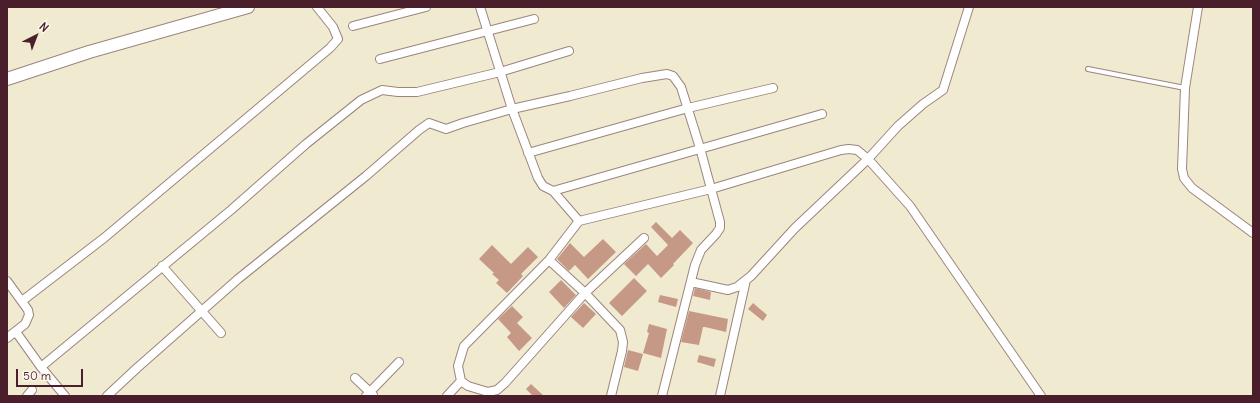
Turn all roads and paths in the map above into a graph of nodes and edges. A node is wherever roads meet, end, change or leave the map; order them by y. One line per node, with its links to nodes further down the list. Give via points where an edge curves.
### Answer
1 (244, 7): 14 (street)
2 (317, 7): 34 (street, via 333,27 338,39 330,48 104,238)
3 (426, 7): 8 (street)
4 (480, 7): 9 (street)
5 (969, 7): 22 (street, via 943,90 898,126)
6 (1198, 7): 16 (street)
7 (534, 19): 9 (street)
8 (353, 26)
9 (487, 32): 11 (street); 13 (street)
10 (569, 51): 13 (street)
11 (380, 59)
12 (1088, 69): 16 (lane)
13 (500, 72): 18 (street); 29 (street, via 417,92 382,90 361,100)
14 (7, 79)
15 (773, 88): 17 (street)
16 (1185, 88): 26 (street, via 1182,169 1184,178 1192,188)
17 (688, 108): 18 (street, via 677,80 667,74); 20 (street); 21 (street)
18 (512, 109): 21 (street); 35 (street, via 446,129 429,123)
19 (822, 114): 20 (street)
20 (700, 148): 23 (street); 24 (street)
21 (528, 153): 24 (street, via 543,186)
22 (868, 159): 23 (street, via 857,150 841,150); 30 (street, via 795,228); 50 (street, via 910,206)
23 (711, 189): 25 (street); 32 (street, via 720,228 701,250)
24 (553, 191): 25 (street)
25 (579, 221): 28 (street)
26 (1253, 233)
27 (644, 238): 33 (street)
28 (549, 260): 33 (street); 42 (street, via 464,346 458,366)
29 (162, 266): 35 (street); 40 (street)
30 (746, 280): 32 (street, via 728,290); 49 (street)
31 (7, 281): 34 (street)
32 (691, 282): 48 (street)
33 (584, 293): 42 (street, via 497,390 488,392); 47 (street, via 620,330 622,336 622,351)
34 (22, 301): 36 (street, via 29,315 25,324)
35 (202, 311): 37 (street); 45 (street)
36 (16, 332): 38 (street); 40 (street)
37 (221, 333)
38 (7, 338)
39 (399, 362): 43 (street)
40 (41, 367): 44 (street)
41 (355, 378): 43 (street)
42 (461, 381): 46 (street)
43 (370, 395)
44 (65, 396)
45 (107, 396)
46 (447, 396)
47 (611, 396)
48 (662, 396)
49 (720, 396)
50 (1041, 396)

